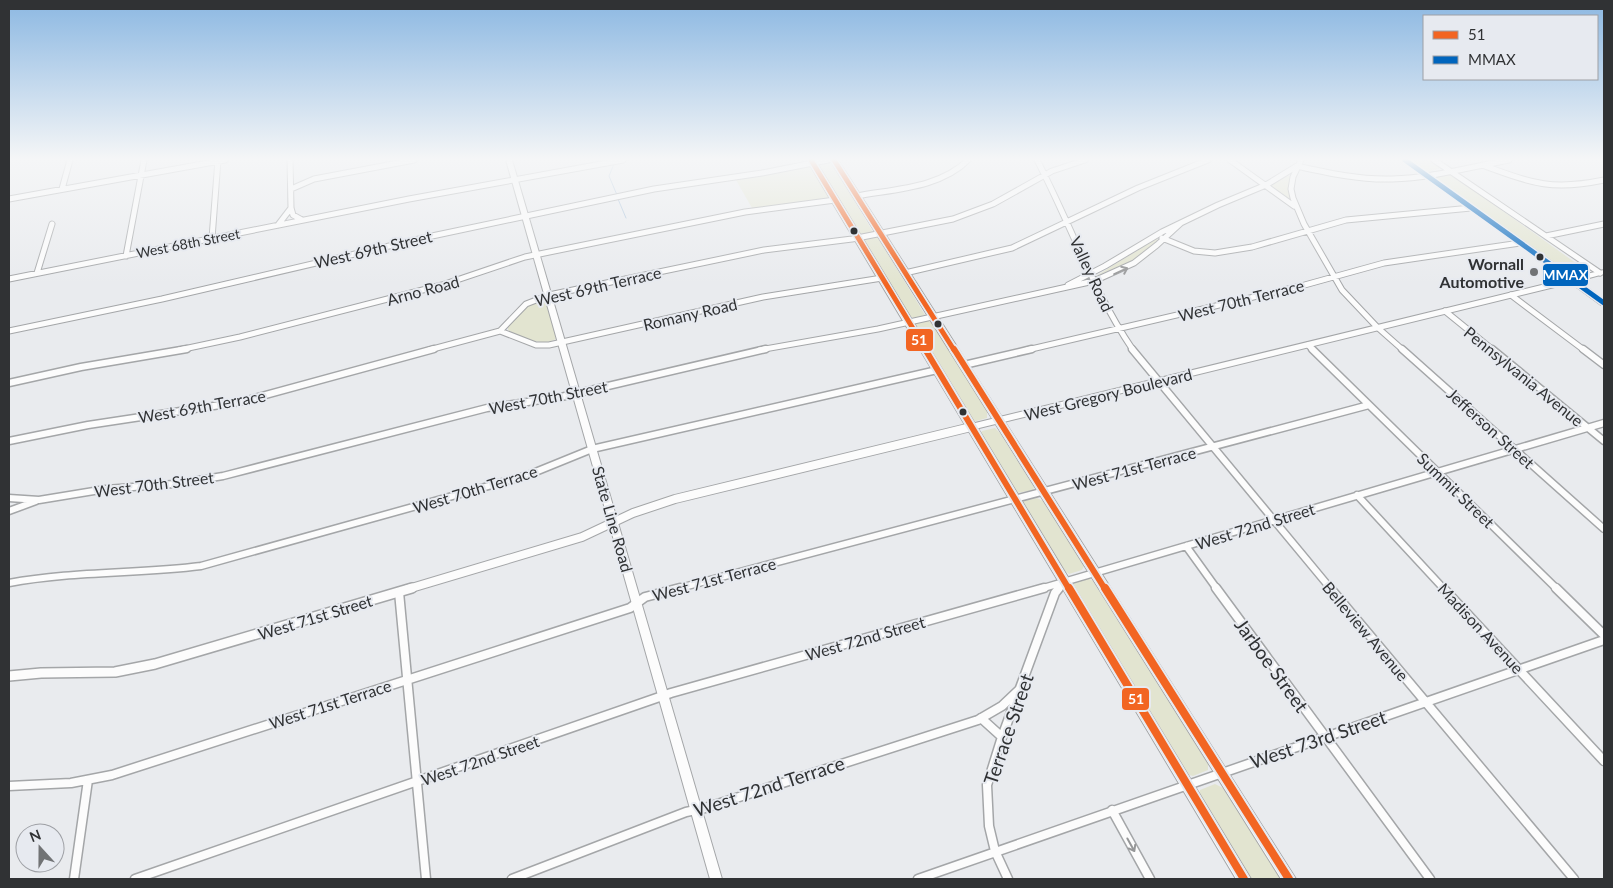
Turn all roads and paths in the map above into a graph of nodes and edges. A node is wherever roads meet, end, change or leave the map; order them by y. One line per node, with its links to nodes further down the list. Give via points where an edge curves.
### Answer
1 (136, 201): 37 (street)
2 (214, 201): 31 (street)
3 (291, 201): 19 (street)
4 (398, 201): 22 (street, West 68th Street)
5 (521, 201): 21 (main road, State Line Road)
6 (595, 201): 21 (street, West 69th Street)
7 (824, 201): 36 (street, Arno Road, via 745,212)
8 (836, 201): 32 (main road)
9 (860, 201): 29 (main road)
10 (999, 201): 29 (street, West 69th Terrace, via 953,219)
11 (1058, 201): 23 (street, Valley Road)
12 (1110, 201): 23 (street)
13 (1227, 201): 24 (street, West 70th Street)
14 (1288, 201): 18 (street)
15 (1293, 201): 18 (street)
16 (1462, 201): 20 (main road)
17 (1495, 201): 33 (street)
18 (1294, 206): 28 (street, Jefferson Street)
19 (291, 208): 22 (street, via 297,219); 27 (street)
20 (1471, 208): 28 (street, via 1432,214 1358,218); 35 (main road)
21 (525, 216): 36 (main road, State Line Road); 56 (street, West 69th Street)
22 (303, 220): 27 (street, West 68th Street)
23 (1068, 222): 39 (street, via 997,253); 41 (street, Valley Road)
24 (1181, 223): 30 (street, West 70th Street); 34 (street, West 70th Street)
25 (52, 224): 38 (street)
26 (1604, 224): 33 (street)
27 (277, 226): 31 (street, West 68th Street)
28 (1308, 228): 34 (street, via 1218,254 1196,252); 42 (street, Jefferson Street)
29 (881, 234): 32 (street, West 69th Terrace); 39 (main road)
30 (1154, 236): 34 (street); 41 (street, West 70th Street)
31 (212, 238): 37 (street, West 68th Street)
32 (858, 238): 43 (main road); 49 (street, West 69th Terrace, via 764,250)
33 (1549, 238): 40 (street)
34 (1165, 239): 46 (street, West 70th Street, one-way to 34, via 1135,264)
35 (1520, 243): 42 (street, West 70th Terrace, via 1404,259); 45 (main road)
36 (536, 255): 49 (main road, State Line Road); 64 (street, Arno Road, via 442,285 240,338)
37 (126, 256): 38 (street, West 68th Street)
38 (37, 273): 44 (street, West 68th Street)
39 (905, 273): 52 (main road)
40 (1602, 273): 45 (main road, West Gregory Boulevard)
41 (1090, 275): 46 (street, Valley Road); 47 (street, West 70th Street)
42 (1335, 276): 54 (street, Jefferson Street, via 1352,302); 55 (street, West 70th Terrace)
43 (882, 278): 53 (main road); 58 (street, Romany Road, via 763,297)
44 (9, 279)
45 (1572, 280): 48 (main road, West Gregory Boulevard); 50 (main road)
46 (1094, 282): 47 (street, West 70th Street); 55 (street, Valley Road)
47 (1057, 289): 52 (street, West 70th Street)
48 (1511, 295): 51 (main road, West Gregory Boulevard); 61 (street)
49 (549, 296): 57 (street, West 69th Terrace, via 526,304); 58 (main road, State Line Road)
50 (1604, 303)
51 (1445, 311): 54 (main road, West Gregory Boulevard); 70 (street, Pennsylvania Avenue)
52 (933, 316): 53 (street, West 70th Street); 60 (main road)
53 (908, 321): 62 (main road); 65 (street, West 70th Street, via 755,351)
54 (1378, 327): 59 (main road, West Gregory Boulevard); 77 (street, Jefferson Street)
55 (1118, 330): 60 (street, West 70th Terrace); 63 (street, Valley Road)
56 (9, 331)
57 (500, 331): 58 (street, Romany Road, via 536,345); 71 (street, West 69th Terrace, via 240,402 88,424)
58 (562, 342): 65 (main road, State Line Road)
59 (1308, 345): 63 (main road, West Gregory Boulevard); 66 (street, Summit Street)
60 (964, 365): 67 (main road)
61 (1604, 365)
62 (937, 370): 69 (main road); 76 (street, West 70th Terrace)
63 (1158, 382): 67 (main road, West Gregory Boulevard); 75 (street, Belleview Avenue)
64 (9, 383)
65 (576, 393): 76 (main road, State Line Road); 83 (street, West 70th Street, via 487,408 223,476)
66 (1369, 405): 75 (street, West 71st Terrace); 78 (street, Summit Street)
67 (998, 421): 69 (main road, West Gregory Boulevard); 79 (main road)
68 (1604, 423): 70 (street, West 72nd Street)
69 (971, 427): 82 (main road); 86 (street, West Gregory Boulevard, via 871,454 709,490 640,510)
70 (1588, 428): 73 (street, Pennsylvania Avenue); 77 (street, West 72nd Street)
71 (28, 437): 72 (street, West 69th Terrace); 74 (street, West 69th Terrace)
72 (9, 440)
73 (1604, 441)
74 (9, 446)
75 (1212, 448): 79 (street, West 71st Terrace); 85 (street, Belleview Avenue)
76 (592, 449): 86 (main road, State Line Road); 91 (street, West 70th Terrace, via 528,475 201,566 146,572 72,573)
77 (1514, 450): 78 (street, West 72nd Street); 87 (street, Jefferson Street)
78 (1437, 472): 80 (street, West 72nd Street); 94 (street, Summit Street)
79 (1044, 492): 82 (street, West 71st Terrace); 89 (main road)
80 (1357, 496): 85 (street, West 72nd Street); 96 (street, Madison Avenue)
81 (9, 498): 83 (street, West 70th Street)
82 (1014, 499): 90 (main road); 93 (street, West 71st Terrace, via 645,597)
83 (39, 500): 84 (street, West 70th Street)
84 (9, 511)
85 (1272, 520): 88 (street, West 72nd Street); 101 (street, Belleview Avenue)
86 (614, 523): 92 (street, West 71st Street, via 582,537); 93 (main road, State Line Road)
87 (1604, 529)
88 (1186, 546): 89 (street, West 72nd Street); 104 (street, Jarboe Street)
89 (1094, 572): 90 (street, West 72nd Street); 106 (main road)
90 (1064, 582): 99 (street, Terrace Street, via 1056,592); 100 (street, West 72nd Street); 109 (main road)
91 (9, 583)
92 (399, 592): 97 (street, West 71st Street, via 138,668 115,672); 98 (street)
93 (637, 602): 98 (street, West 71st Terrace, via 630,608); 100 (main road, State Line Road)
94 (1604, 635)
95 (1604, 640): 96 (street, West 73rd Street)
96 (1520, 669): 101 (street, West 73rd Street); 105 (street, Madison Avenue)
97 (9, 676)
98 (407, 680): 107 (street, West 71st Terrace); 108 (street)
99 (1022, 687): 102 (street, West 72nd Terrace, via 1012,699); 103 (street, Terrace Street)
100 (662, 696): 108 (street, West 72nd Street); 111 (main road, State Line Road)
101 (1425, 701): 104 (street, West 73rd Street); 125 (street, Belleview Avenue)
102 (982, 718): 103 (street); 111 (street, West 72nd Terrace)
103 (1002, 737): 113 (street, Terrace Street, via 987,785 988,816)
104 (1324, 737): 106 (street, West 73rd Street); 124 (street, Jarboe Street)
105 (1604, 761)
106 (1221, 773): 109 (street, West 73rd Street); 123 (main road)
107 (88, 780): 110 (street, West 71st Terrace); 114 (street)
108 (418, 782): 115 (street, West 72nd Street); 116 (street)
109 (1186, 784): 112 (street, West 73rd Street); 122 (main road)
110 (9, 786)
111 (696, 810): 117 (street, West 72nd Terrace); 118 (main road, State Line Road)
112 (1112, 810): 113 (street, West 73rd Street); 121 (street, one-way to 121)
113 (995, 851): 119 (street, West 73rd Street); 120 (street, Terrace Street)
114 (74, 879)
115 (135, 879)
116 (426, 879)
117 (512, 879)
118 (716, 879)
119 (918, 879)
120 (1008, 879)
121 (1150, 879)
122 (1244, 879)
123 (1289, 879)
124 (1430, 879)
125 (1574, 879)

